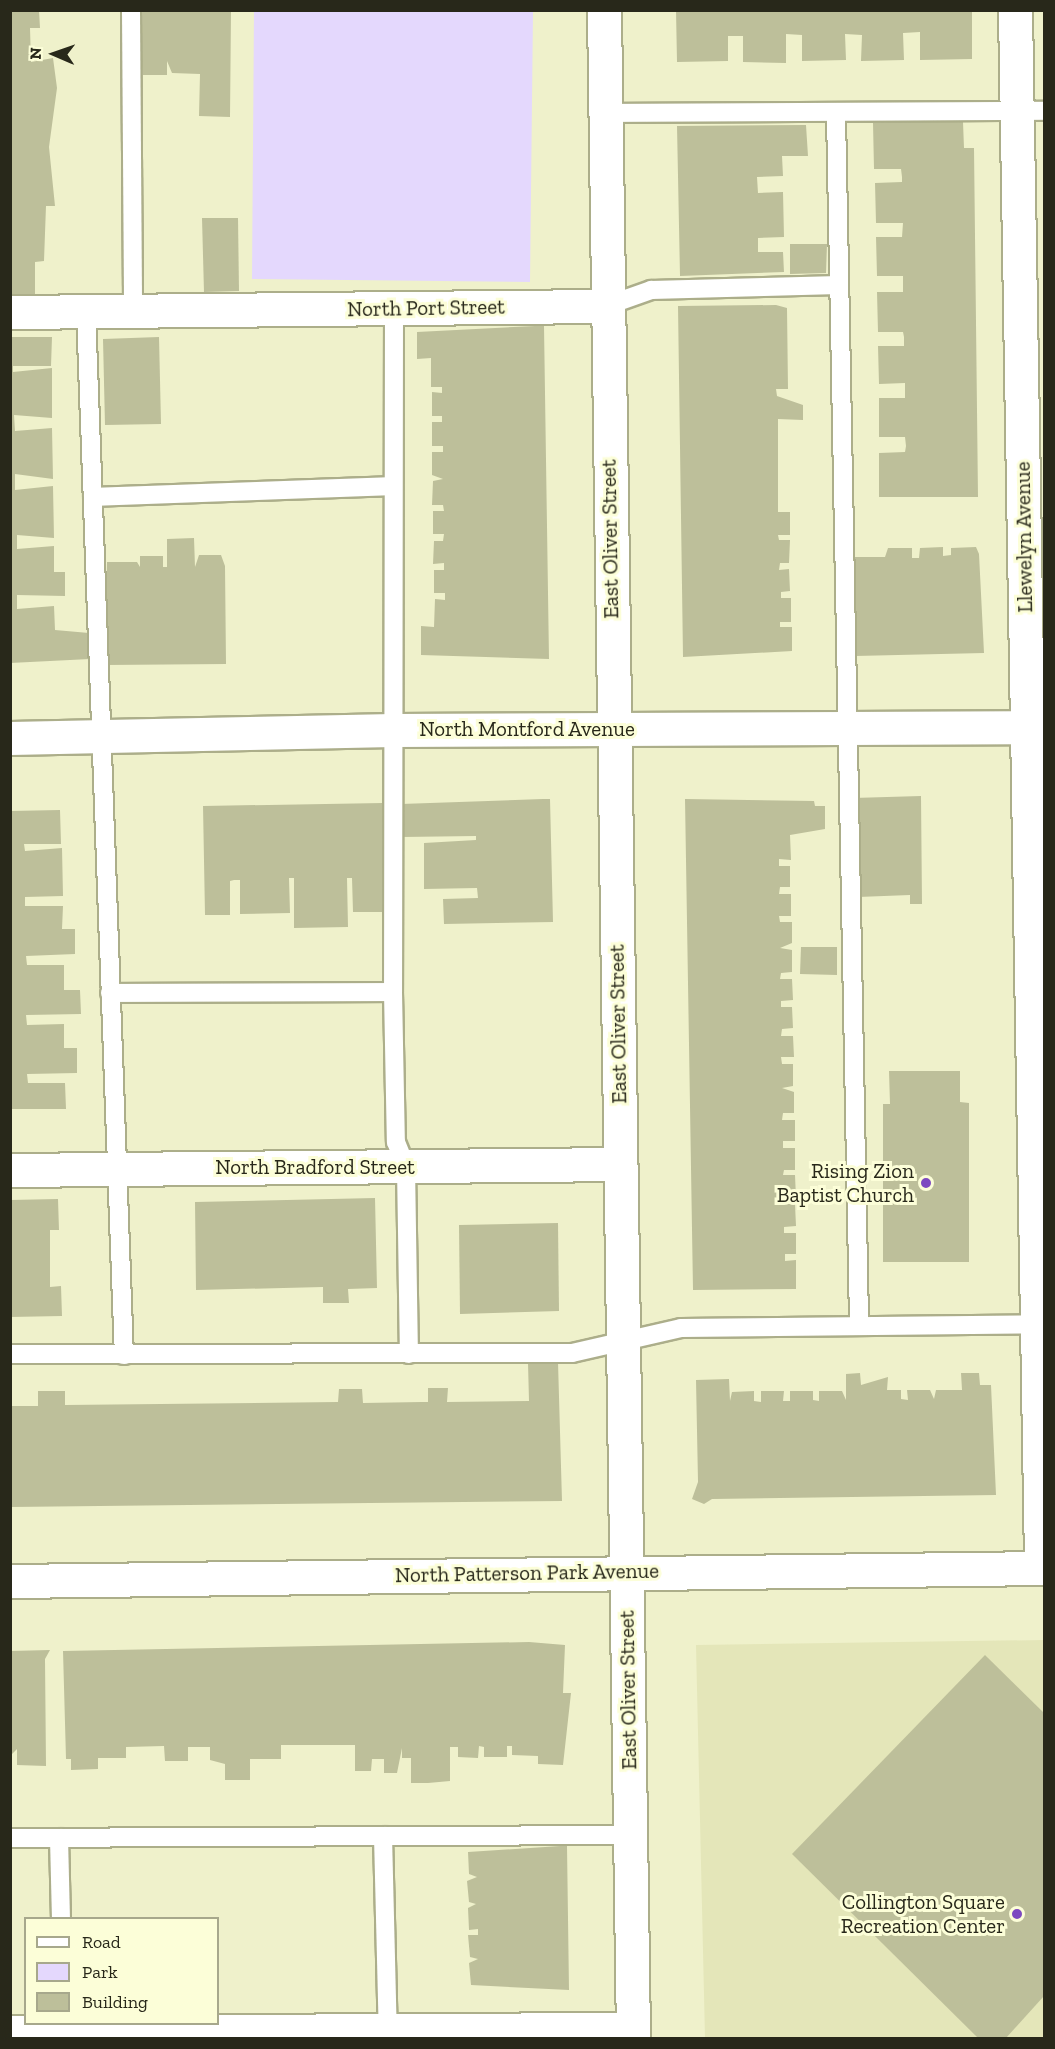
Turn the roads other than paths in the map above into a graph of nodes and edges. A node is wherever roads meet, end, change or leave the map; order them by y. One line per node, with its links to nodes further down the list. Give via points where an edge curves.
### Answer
1 (131, 10): 11 (lane)
2 (604, 10): 5 (street, East Oliver Street)
3 (1015, 10): 4 (street, Llewelyn Avenue)
4 (1029, 111): 6 (lane); 17 (street, Llewelyn Avenue)
5 (605, 113): 6 (lane); 8 (street, East Oliver Street)
6 (836, 113): 7 (lane)
7 (839, 285): 8 (lane, North Port Street, via 651,290); 15 (lane)
8 (606, 306): 9 (street, North Port Street); 16 (street, East Oliver Street)
9 (394, 309): 11 (street, North Port Street); 13 (lane)
10 (86, 311): 11 (street, North Port Street); 12 (street, North Port Street); 14 (lane)
11 (133, 311)
12 (10, 312)
13 (393, 486): 14 (lane); 18 (lane)
14 (93, 497): 19 (lane)
15 (847, 727): 16 (street, North Montford Avenue); 17 (street, North Montford Avenue); 28 (lane)
16 (614, 728): 18 (street, North Montford Avenue); 23 (street, East Oliver Street)
17 (1037, 728): 27 (street, Llewelyn Avenue)
18 (393, 730): 19 (street, North Montford Avenue); 21 (lane)
19 (101, 736): 20 (street, North Montford Avenue); 22 (lane)
20 (10, 738)
21 (393, 992): 22 (lane); 24 (lane, via 396,1142)
22 (110, 993): 25 (lane)
23 (620, 1164): 24 (street, North Bradford Street); 29 (street, East Oliver Street)
24 (405, 1167): 25 (street, North Bradford Street); 31 (lane)
25 (116, 1169): 26 (street, North Bradford Street); 32 (lane)
26 (10, 1170)
27 (1040, 1324): 28 (lane); 33 (street, Llewelyn Avenue)
28 (859, 1326): 29 (lane, via 681,1328)
29 (623, 1341): 31 (lane, via 572,1353); 34 (street, East Oliver Street)
30 (10, 1354): 32 (lane)
31 (409, 1354): 32 (lane)
32 (124, 1355)
33 (1043, 1568): 34 (street, North Patterson Park Avenue)
34 (626, 1571): 35 (street, North Patterson Park Avenue); 36 (street, East Oliver Street)
35 (10, 1581)
36 (630, 1834): 37 (lane); 44 (street, East Oliver Street)
37 (383, 1836): 39 (lane); 43 (lane)
38 (10, 1838): 39 (lane)
39 (59, 1838): 40 (lane)
40 (61, 1917)
41 (64, 2031): 42 (street); 43 (street)
42 (10, 2032)
43 (388, 2033): 44 (street)
44 (632, 2034)

